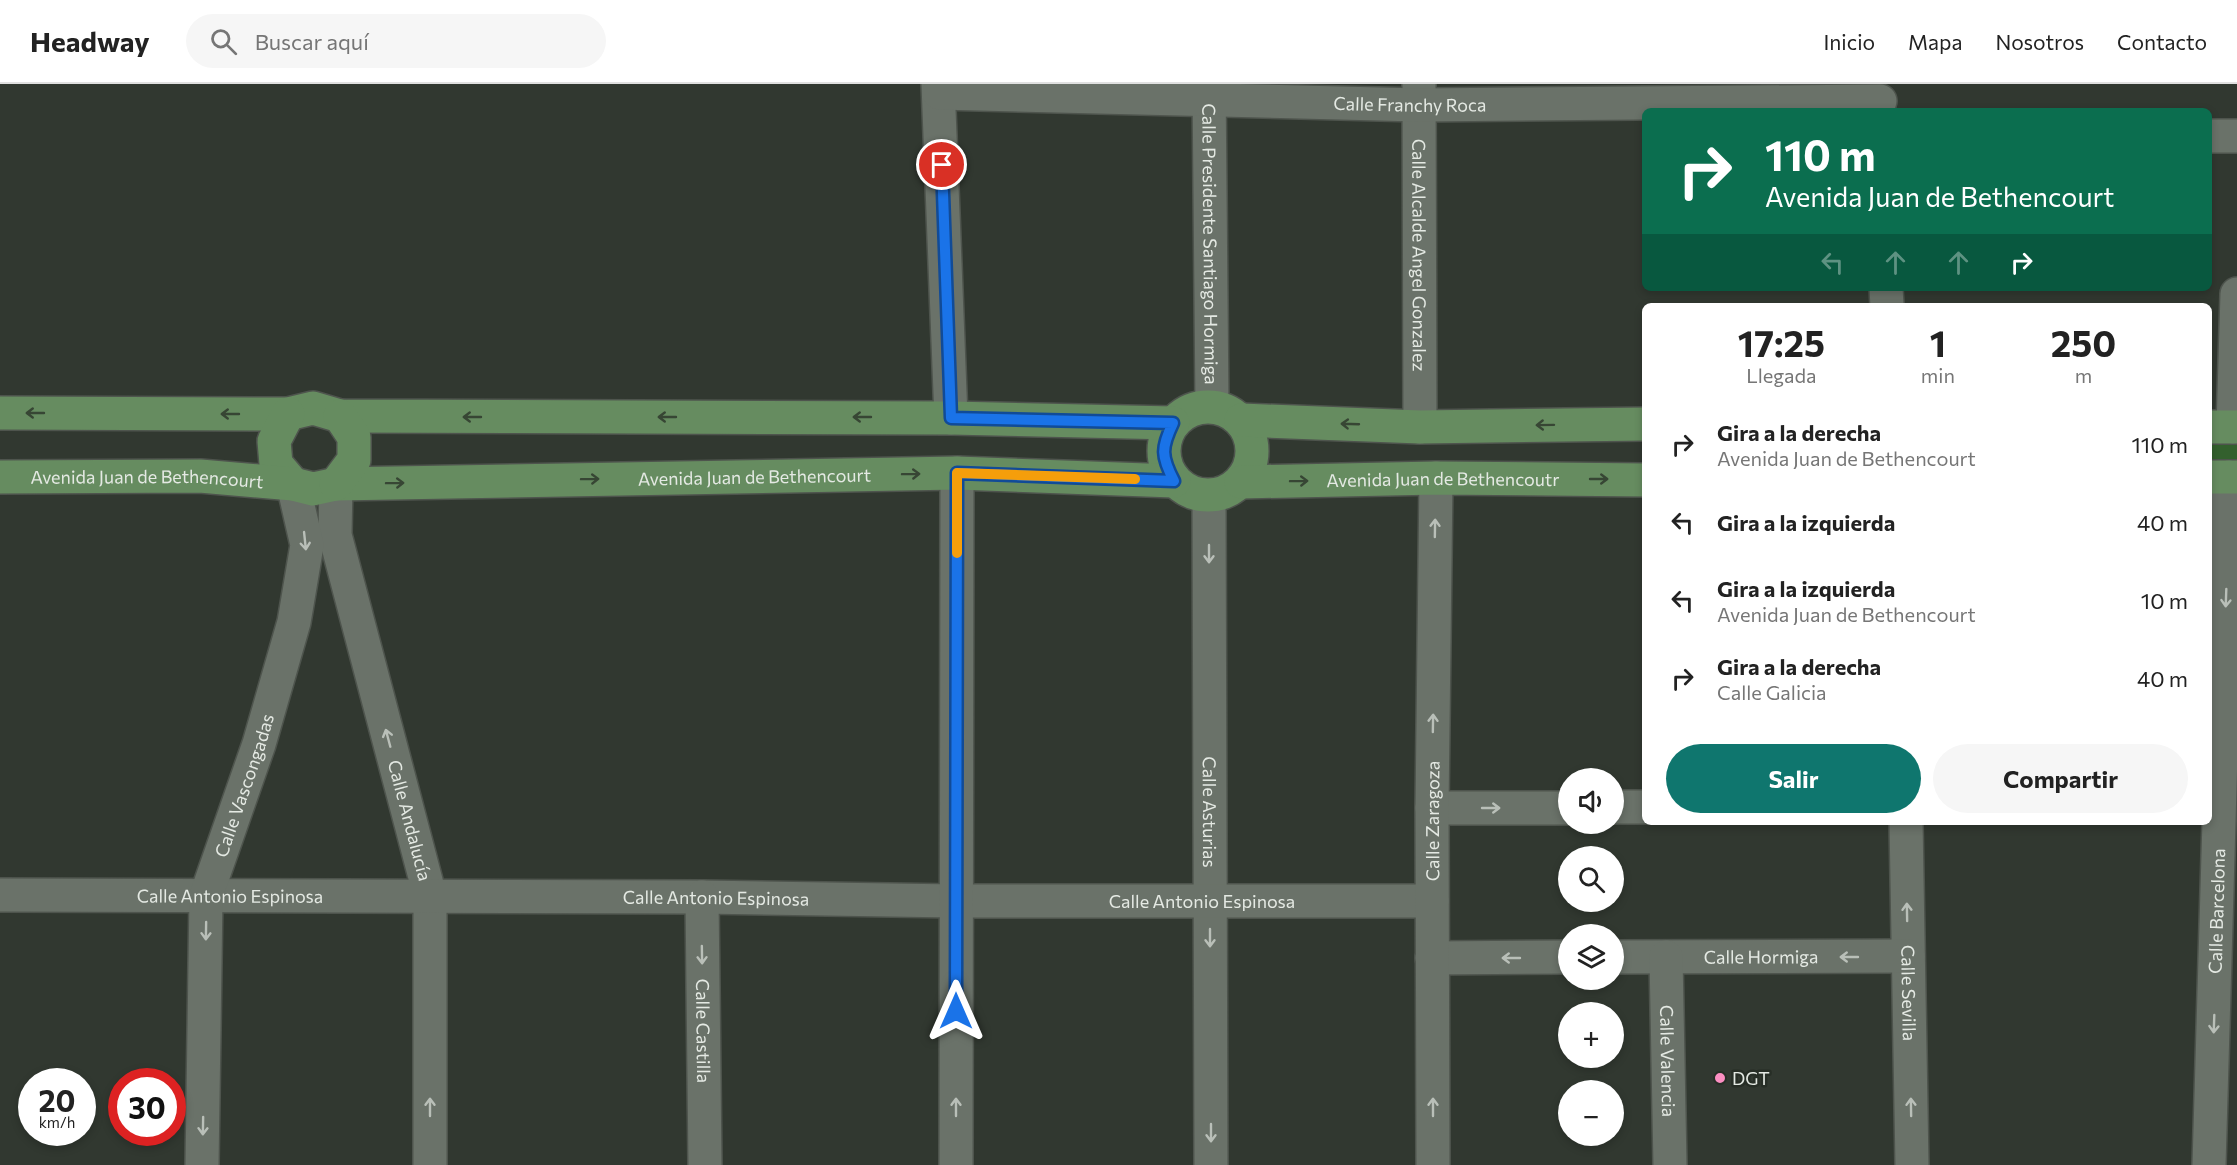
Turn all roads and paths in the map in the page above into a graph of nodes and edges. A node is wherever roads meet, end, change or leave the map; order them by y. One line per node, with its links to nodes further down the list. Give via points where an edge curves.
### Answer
1 (939, 89): 2 (street, Calle Franchy Roca); 12 (street)
2 (1209, 92): 3 (street, Calle Franchy Roca); 8 (street, Calle Presidente Santiago Hormiga)
3 (1419, 94): 4 (street, Calle Franchy Roca); 16 (street, Calle Alcalde Angel Gonzalez)
4 (1880, 99)
5 (2212, 136): 6 (street)
6 (2237, 136)
7 (2237, 294): 17 (street)
8 (1212, 406): 13 (main road, via 1228,410); 14 (main road, via 1190,410)
9 (0, 413): 10 (main road, one-way to 9)
10 (288, 414): 11 (main road, via 313,408); 25 (main road, via 274,441 276,464)
11 (340, 416): 12 (main road, one-way to 11); 26 (main road, via 354,437 354,460)
12 (951, 418): 14 (main road)
13 (1241, 420): 16 (main road, one-way to 13); 24 (main road, via 1252,440 1252,463)
14 (1173, 423): 23 (main road, via 1164,441 1164,463)
15 (1642, 424): 16 (main road, one-way to 16)
16 (1420, 427)
17 (2226, 427)
18 (957, 473): 23 (main road, Avenida Juan de Bethencourt); 26 (main road, Avenida Juan de Bethencourt, one-way to 18); 38 (street)
19 (0, 477): 25 (main road, Avenida Juan de Bethencourt, via 200,476)
20 (2225, 477): 32 (street, Calle Barcelona, one-way to 32)
21 (1436, 478): 22 (main road, Avenida Juan de Bethencoutr, one-way to 22); 24 (main road, Avenida Juan de Bethencoutr, one-way to 21); 30 (street, Calle Zaragoza, one-way to 21)
22 (1642, 480)
23 (1174, 481): 27 (main road, via 1190,492)
24 (1241, 482): 27 (main road, via 1226,492)
25 (293, 484): 26 (main road, via 313,489); 35 (street, Calle Vascongadas, one-way to 35, via 307,545 294,622 259,744)
26 (336, 484): 36 (street, Calle Andalucía, one-way to 26, via 335,534)
27 (1209, 496): 39 (street, Calle Asturias, one-way to 39)
28 (1624, 807): 29 (street)
29 (1642, 807)
30 (1432, 808): 31 (street, one-way to 31); 40 (street, Calle Zaragoza)
31 (1558, 808)
32 (2222, 818): 46 (street, Calle Barcelona)
33 (1906, 825): 41 (street, Calle Sevilla, one-way to 33)
34 (0, 896): 35 (street, Calle Antonio Espinosa)
35 (206, 896): 36 (street, Calle Antonio Espinosa); 48 (street, Calle Vascongadas, one-way to 48)
36 (430, 896): 37 (street, Calle Antonio Espinosa); 49 (street, Calle Andalucía, one-way to 36)
37 (702, 897): 38 (street, Calle Antonio Espinosa); 50 (street, Calle Castilla, one-way to 50)
38 (955, 901): 39 (street, Calle Antonio Espinosa); 51 (street, one-way to 38)
39 (1210, 901): 40 (street, Calle Antonio Espinosa); 52 (street, Calle Asturias, one-way to 52)
40 (1432, 901): 45 (street, Calle Zaragoza)
41 (1908, 956): 44 (street, Calle Hormiga, one-way to 44); 55 (street, Calle Sevilla, one-way to 41)
42 (1558, 957): 45 (street, one-way to 45)
43 (1624, 957): 44 (street, Calle Hormiga)
44 (1666, 957): 54 (street, Calle Valencia)
45 (1432, 958): 53 (street, Calle Zaragoza, one-way to 45)
46 (2226, 975): 56 (street, Calle Barcelona, one-way to 56)
47 (2237, 1164): 57 (street)
48 (202, 1165)
49 (430, 1165)
50 (705, 1165)
51 (956, 1165)
52 (1211, 1165)
53 (1433, 1165)
54 (1670, 1165)
55 (1912, 1165)
56 (2209, 1165)
57 (2229, 1165)

